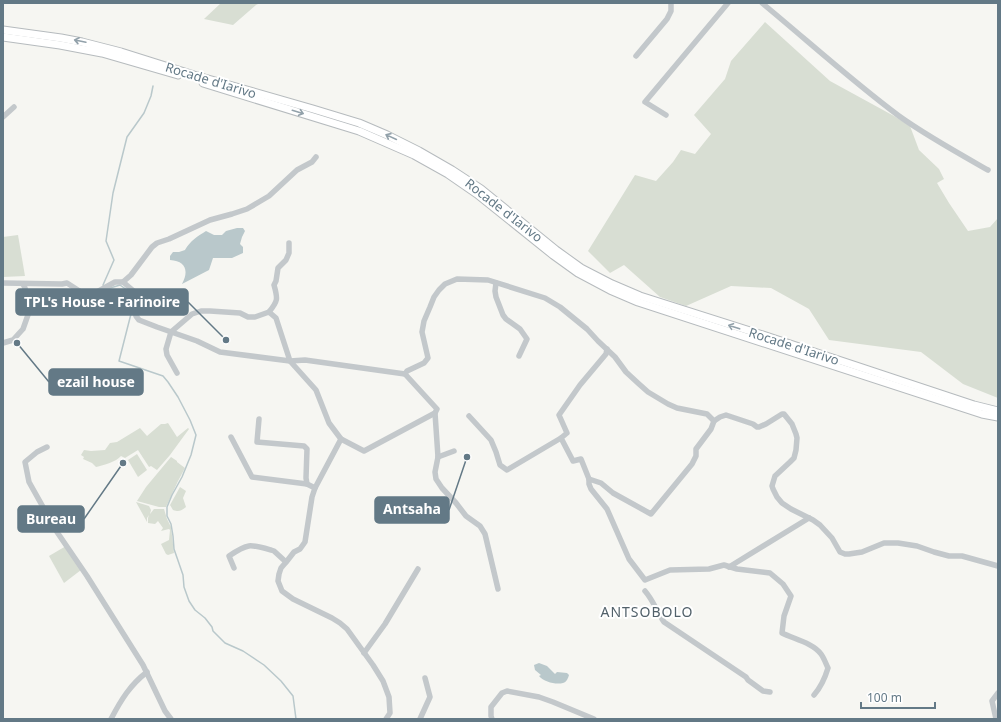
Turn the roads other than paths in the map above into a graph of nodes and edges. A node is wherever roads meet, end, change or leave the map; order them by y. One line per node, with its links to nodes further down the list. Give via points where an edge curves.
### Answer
1 (671, 3): 6 (street, via 672,11 667,19)
2 (728, 3): 8 (street, via 645,102)
3 (762, 3): 11 (street, via 900,116 933,139)
4 (3, 30): 25 (main road, Rocade d'Iarivo, one-way to 4, via 640,296 612,284 581,268 556,250 481,189 388,135 306,107 121,52 61,38)
5 (3, 37): 28 (main road, Rocade d'Iarivo, one-way to 28, via 102,53 359,131 414,155 448,174 477,194 553,256 578,273 617,293 742,336)
6 (636, 56)
7 (14, 107): 9 (street)
8 (666, 115)
9 (3, 117)
10 (316, 157): 13 (street, via 297,170 269,196 247,208 210,220 157,243)
11 (988, 170)
12 (289, 244): 17 (street, via 289,253 278,268 274,285 276,303)
13 (123, 282): 16 (street, via 116,282 95,293 81,292 67,283); 18 (street, via 138,297 136,316)
14 (3, 283): 16 (street)
15 (496, 283): 20 (street, via 550,301); 21 (street, via 496,297 503,315 520,329 527,339); 24 (street, via 462,278 445,284 434,297 424,321 422,332 428,358)
16 (22, 284): 19 (street, via 29,312 23,329 14,340)
17 (269, 312): 18 (street, via 255,317 240,313 201,311 192,314); 22 (street, via 276,318)
18 (171, 332): 22 (street, via 220,352); 23 (street, via 166,349)
19 (3, 342)
20 (607, 349): 30 (street, via 626,372 648,392 677,408 707,414); 32 (street, via 606,354 559,415 567,433)
21 (519, 356)
22 (290, 361): 24 (street, via 305,360); 33 (street, via 316,390 329,423)
23 (177, 373)
24 (405, 374): 26 (street, via 437,409)
25 (998, 411)
26 (435, 413): 33 (street, via 364,451); 36 (street)
27 (469, 416): 32 (street, via 491,440 500,465 507,470)
28 (998, 417)
29 (259, 419): 38 (street, via 256,442 304,446 307,449)
30 (714, 421): 37 (street, via 696,449 692,464 651,514 613,493 601,483); 40 (street, via 726,415 759,427 782,414 786,415 796,434 796,450 794,458 776,476 772,486 782,503)
31 (231, 437): 38 (street, via 252,477)
32 (561, 438): 37 (street, via 572,460 581,459)
33 (341, 439): 39 (street)
34 (47, 447): 49 (street, via 25,462 29,482 57,532)
35 (454, 451): 36 (street)
36 (438, 457): 46 (street, via 436,479 466,516 480,526 485,534)
37 (589, 479): 43 (street, via 591,489 607,509 629,559 645,580 670,570 709,569 724,565)
38 (307, 484): 39 (street)
39 (315, 488): 41 (street, via 305,542)
40 (809, 518): 42 (street, via 820,525 840,552 845,554 862,552 884,543 898,543); 43 (street)
41 (286, 562): 44 (street, via 274,551 248,545 230,556); 48 (street, via 281,568 278,581 282,591 340,623)
42 (998, 566)
43 (729, 567): 53 (street, via 770,573 783,584 791,596 784,616 782,634 808,643 821,654 828,668 826,677)
44 (234, 568)
45 (418, 569): 48 (street)
46 (498, 589)
47 (644, 591): 51 (street, via 664,622 763,691)
48 (364, 653): 57 (street, via 383,681 389,698 390,712)
49 (147, 672): 55 (street, via 127,691); 56 (street)
50 (425, 678): 58 (street, via 430,697)
51 (770, 692)
52 (998, 694): 54 (street)
53 (814, 695)
54 (995, 702): 61 (street)
55 (111, 719)
56 (171, 719)
57 (386, 719)
58 (420, 719)
59 (492, 719): 60 (street, via 491,708 502,693 507,691 538,697)
60 (594, 719)
61 (996, 719)

